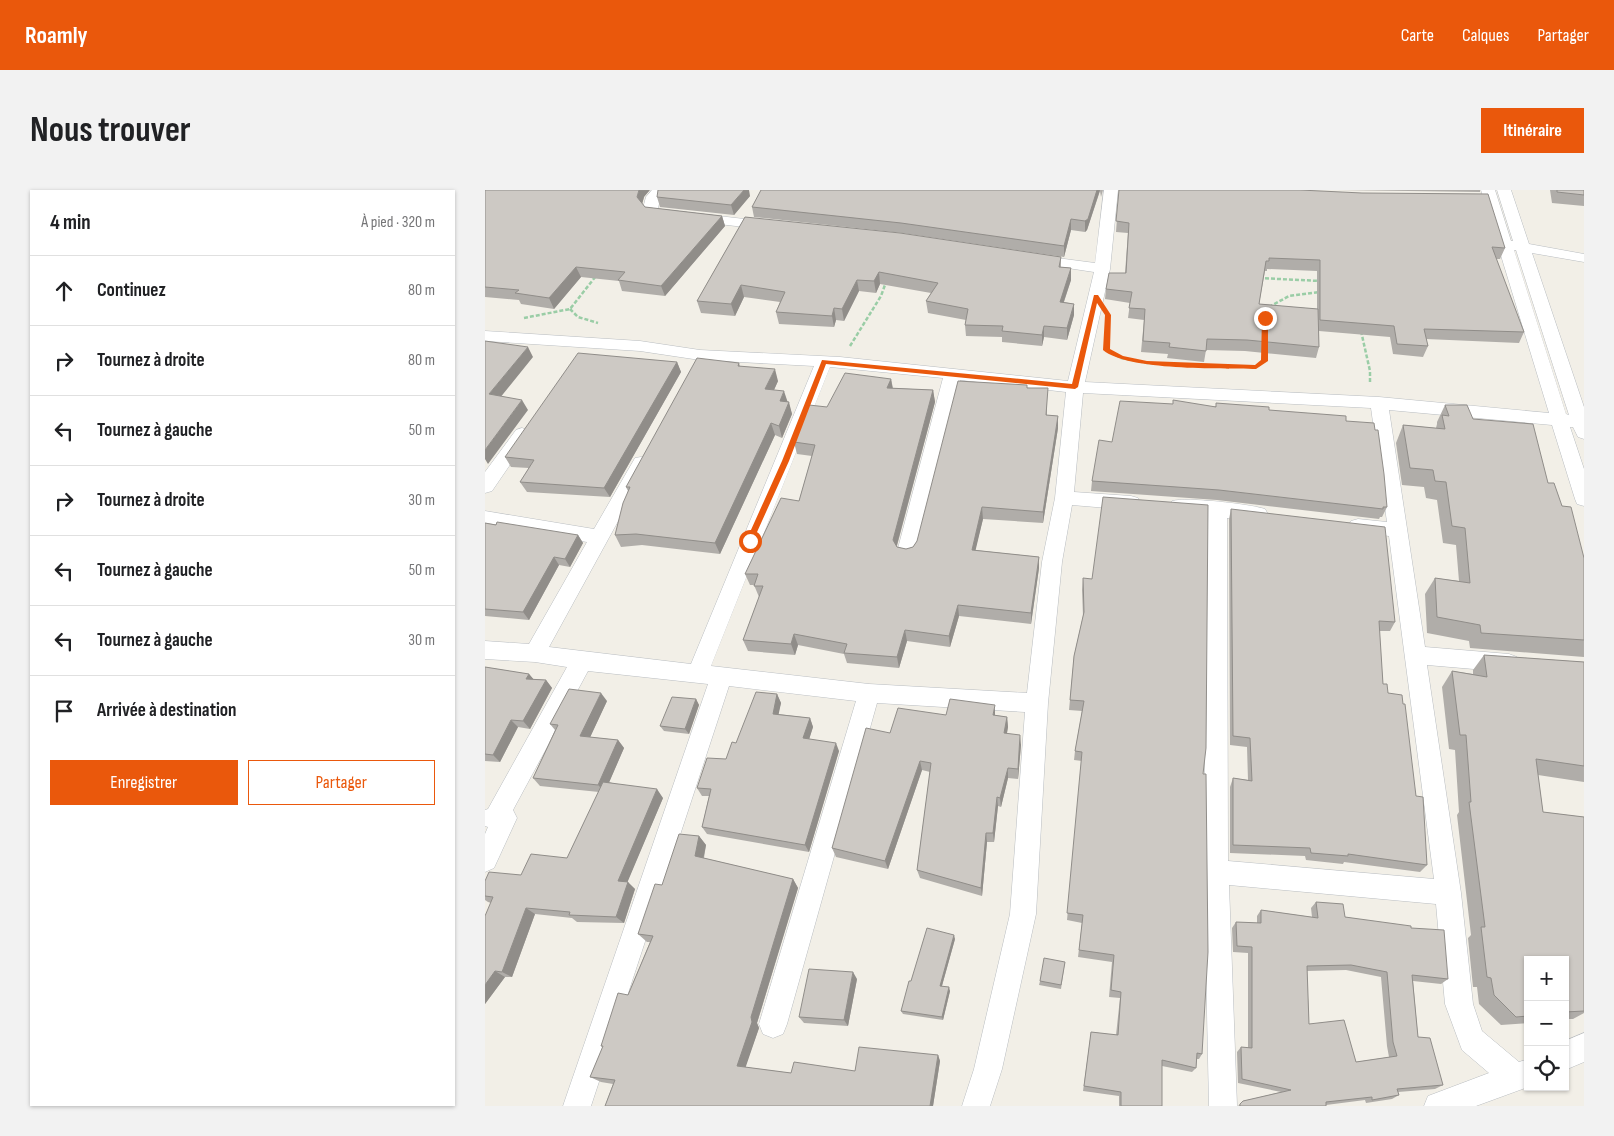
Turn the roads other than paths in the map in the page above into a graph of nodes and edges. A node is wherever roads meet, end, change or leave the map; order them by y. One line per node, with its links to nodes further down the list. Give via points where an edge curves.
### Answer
1 (659, 190): 4 (street, via 650,208 654,213)
2 (1111, 190): 8 (street)
3 (1494, 195): 5 (street)
4 (789, 227)
5 (1515, 246): 7 (street); 9 (street); 10 (street)
6 (1019, 257): 8 (street)
7 (1584, 258)
8 (1102, 269): 18 (street)
9 (1534, 334): 10 (street); 20 (street)
10 (1552, 335): 22 (street)
11 (485, 336): 12 (street)
12 (588, 341): 13 (street); 14 (street)
13 (700, 355): 15 (street); 16 (street)
14 (576, 357)
15 (832, 362): 17 (street); 39 (street, via 750,541)
16 (691, 372)
17 (953, 374): 18 (street); 33 (street)
18 (1075, 387): 19 (street); 25 (street)
19 (1375, 403): 20 (street); 31 (street)
20 (1560, 419): 22 (street); 26 (street)
21 (531, 422): 24 (street)
22 (1583, 425)
23 (648, 450): 32 (street)
24 (485, 486)
25 (1064, 498): 27 (street); 41 (street, via 1052,562)
26 (1584, 499)
27 (1217, 509): 28 (street); 44 (street)
28 (1274, 516)
29 (485, 518): 32 (street)
30 (1341, 524): 31 (street)
31 (1398, 530): 36 (street)
32 (600, 537): 35 (street)
33 (907, 552)
34 (485, 650): 35 (street)
35 (535, 653): 37 (street)
36 (1416, 656): 38 (street); 45 (street)
37 (582, 662): 39 (street); 42 (street)
38 (1525, 664)
39 (710, 675): 40 (street); 50 (street)
40 (869, 693): 41 (street); 46 (street)
41 (1037, 703): 51 (street, via 1023,914 988,1069)
42 (490, 817): 43 (street, via 505,818)
43 (485, 860)
44 (1216, 872): 45 (street); 52 (street)
45 (1448, 893): 49 (street, via 1459,1004 1472,1040)
46 (773, 1024)
47 (1584, 1047): 48 (street)
48 (1569, 1054)
49 (1522, 1076): 53 (street)
50 (577, 1106)
51 (976, 1106)
52 (1223, 1106)
53 (1438, 1106)

